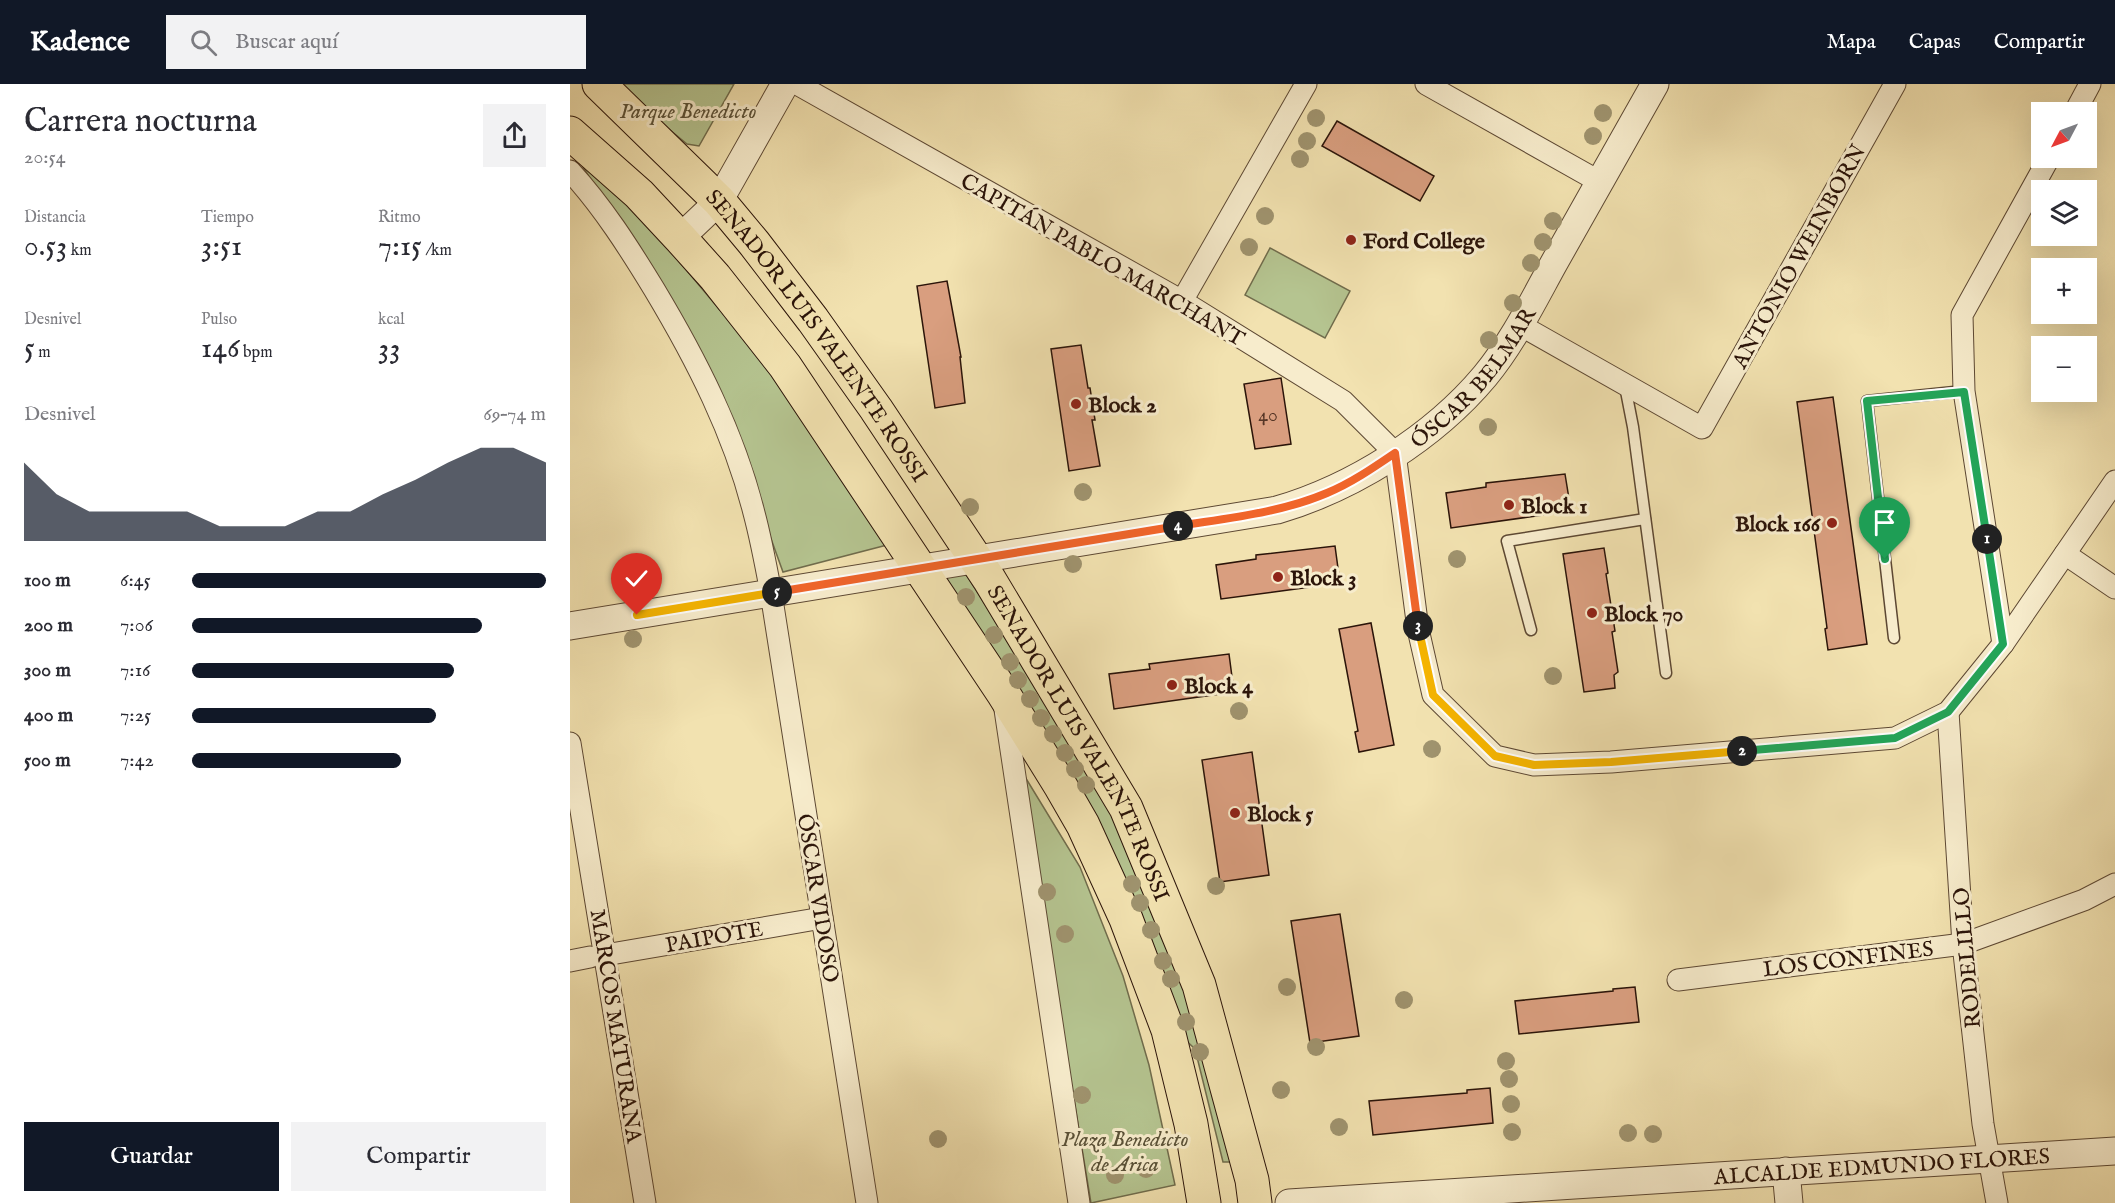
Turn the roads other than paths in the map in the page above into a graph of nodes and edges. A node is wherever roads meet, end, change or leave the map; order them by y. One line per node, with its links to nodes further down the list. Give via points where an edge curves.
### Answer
1 (599, 84): 14 (main road, SENADOR LUIS VALENTE ROSSI)
2 (785, 84): 14 (street)
3 (797, 84): 16 (street, CAPITÁN PABLO MARCHANT)
4 (1306, 84): 16 (street)
5 (1426, 84): 13 (street)
6 (1655, 84): 13 (street, ÓSCAR BELMAR)
7 (1894, 84): 18 (street, ANTONIO WEINBORN, via 1702,428)
8 (2090, 84): 9 (street)
9 (2080, 102)
10 (570, 133): 15 (main road, SENADOR LUIS VALENTE ROSSI, via 639,194)
11 (2043, 168): 19 (street, via 1962,315)
12 (570, 171): 27 (street, ÓSCAR VIDOSO, via 612,223 705,380 754,512)
13 (1600, 182): 17 (street, ÓSCAR BELMAR)
14 (718, 201): 15 (street); 24 (main road, SENADOR LUIS VALENTE ROSSI, via 813,320)
15 (680, 238): 25 (main road, SENADOR LUIS VALENTE ROSSI, via 785,366)
16 (1182, 301): 20 (street, CAPITÁN PABLO MARCHANT, via 1343,401)
17 (1520, 325): 18 (street); 20 (street, ÓSCAR BELMAR, via 1468,395 1431,429)
18 (1624, 384): 22 (lane)
19 (1964, 392): 30 (lane, via 1867,401); 31 (street)
20 (1395, 453): 24 (street, ÓSCAR BELMAR, via 1329,492 1277,510); 34 (street, via 1418,629 1433,695 1495,756 1534,765 1611,762 1895,738)
21 (2115, 481): 23 (street)
22 (1645, 519): 29 (lane, via 1507,541); 32 (lane)
23 (2066, 554): 26 (street); 31 (street)
24 (976, 559): 25 (street, ÓSCAR BELMAR); 49 (main road, SENADOR LUIS VALENTE ROSSI, via 1126,808 1199,985)
25 (920, 568): 27 (street, ÓSCAR BELMAR); 33 (main road, SENADOR LUIS VALENTE ROSSI)
26 (2115, 588)
27 (771, 592): 28 (street, ÓSCAR BELMAR); 37 (street, ÓSCAR VIDOSO)
28 (570, 626)
29 (1531, 630)
30 (1894, 638)
31 (2003, 644): 34 (street)
32 (1666, 673)
33 (1003, 693): 47 (street); 48 (main road, SENADOR LUIS VALENTE ROSSI, via 1083,825 1126,919 1168,1030 1182,1080)
34 (1948, 712): 38 (street, RODELILLO)
35 (570, 743): 39 (street, MARCOS MATURANA)
36 (2115, 884): 38 (street, LOS CONFINES, via 2084,900)
37 (822, 918): 39 (street, PAIPOTE); 46 (street, ÓSCAR VIDOSO)
38 (1964, 944): 40 (street, LOS CONFINES); 42 (street, RODELILLO)
39 (588, 958): 45 (street, MARCOS MATURANA)
40 (1678, 980)
41 (2115, 1151): 42 (street, ALCALDE EDMUNDO FLORES)
42 (1990, 1159): 43 (street, ALCALDE EDMUNDO FLORES); 52 (street, RODELILLO)
43 (1786, 1172): 44 (street, ALCALDE EDMUNDO FLORES); 51 (street)
44 (1492, 1197): 50 (street, ALCALDE EDMUNDO FLORES)
45 (645, 1203)
46 (867, 1203)
47 (1079, 1203)
48 (1204, 1203)
49 (1255, 1203)
50 (1289, 1203)
51 (1789, 1203)
52 (1997, 1203)

